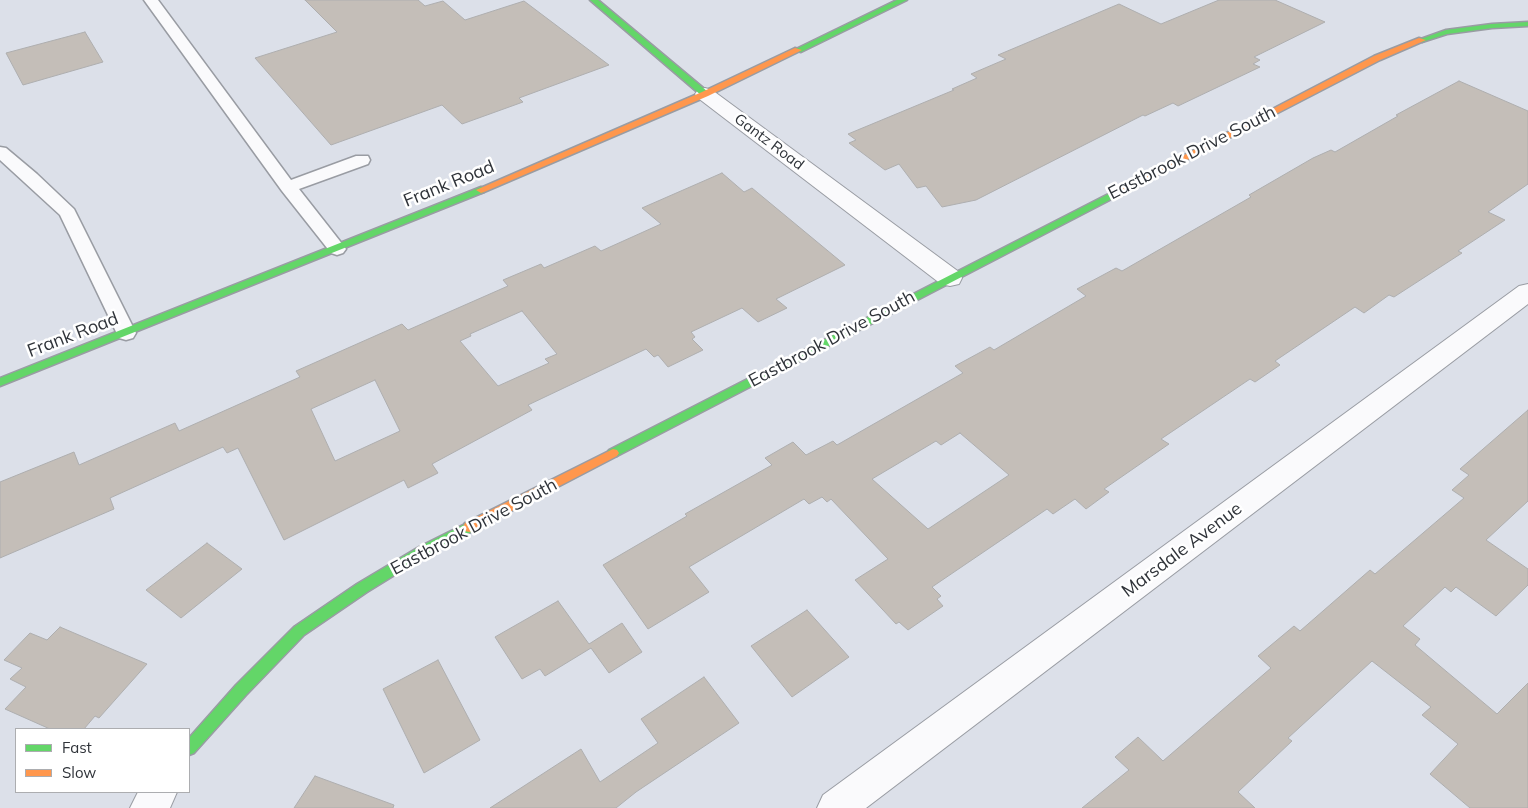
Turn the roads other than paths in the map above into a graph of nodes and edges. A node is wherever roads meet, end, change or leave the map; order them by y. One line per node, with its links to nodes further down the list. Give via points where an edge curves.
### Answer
1 (151, 0): 8 (lane)
2 (594, 0): 5 (street, Gantz Road)
3 (903, 0): 5 (street, Frank Road)
4 (1528, 24): 10 (street, Eastbrook Drive South, via 1446,32 1411,43)
5 (705, 94): 9 (street, Frank Road, via 525,173); 10 (street, Gantz Road)
6 (0, 152): 12 (lane, via 68,213)
7 (362, 160): 8 (lane)
8 (288, 187): 9 (lane)
9 (336, 249): 12 (street, Frank Road)
10 (950, 278): 14 (street, Eastbrook Drive South, via 423,551 362,588 299,632)
11 (1528, 292): 17 (street, Marsdale Avenue)
12 (126, 333): 13 (street, Frank Road)
13 (0, 382)
14 (190, 747)
15 (158, 793): 16 (street)
16 (149, 808)
17 (836, 808)

